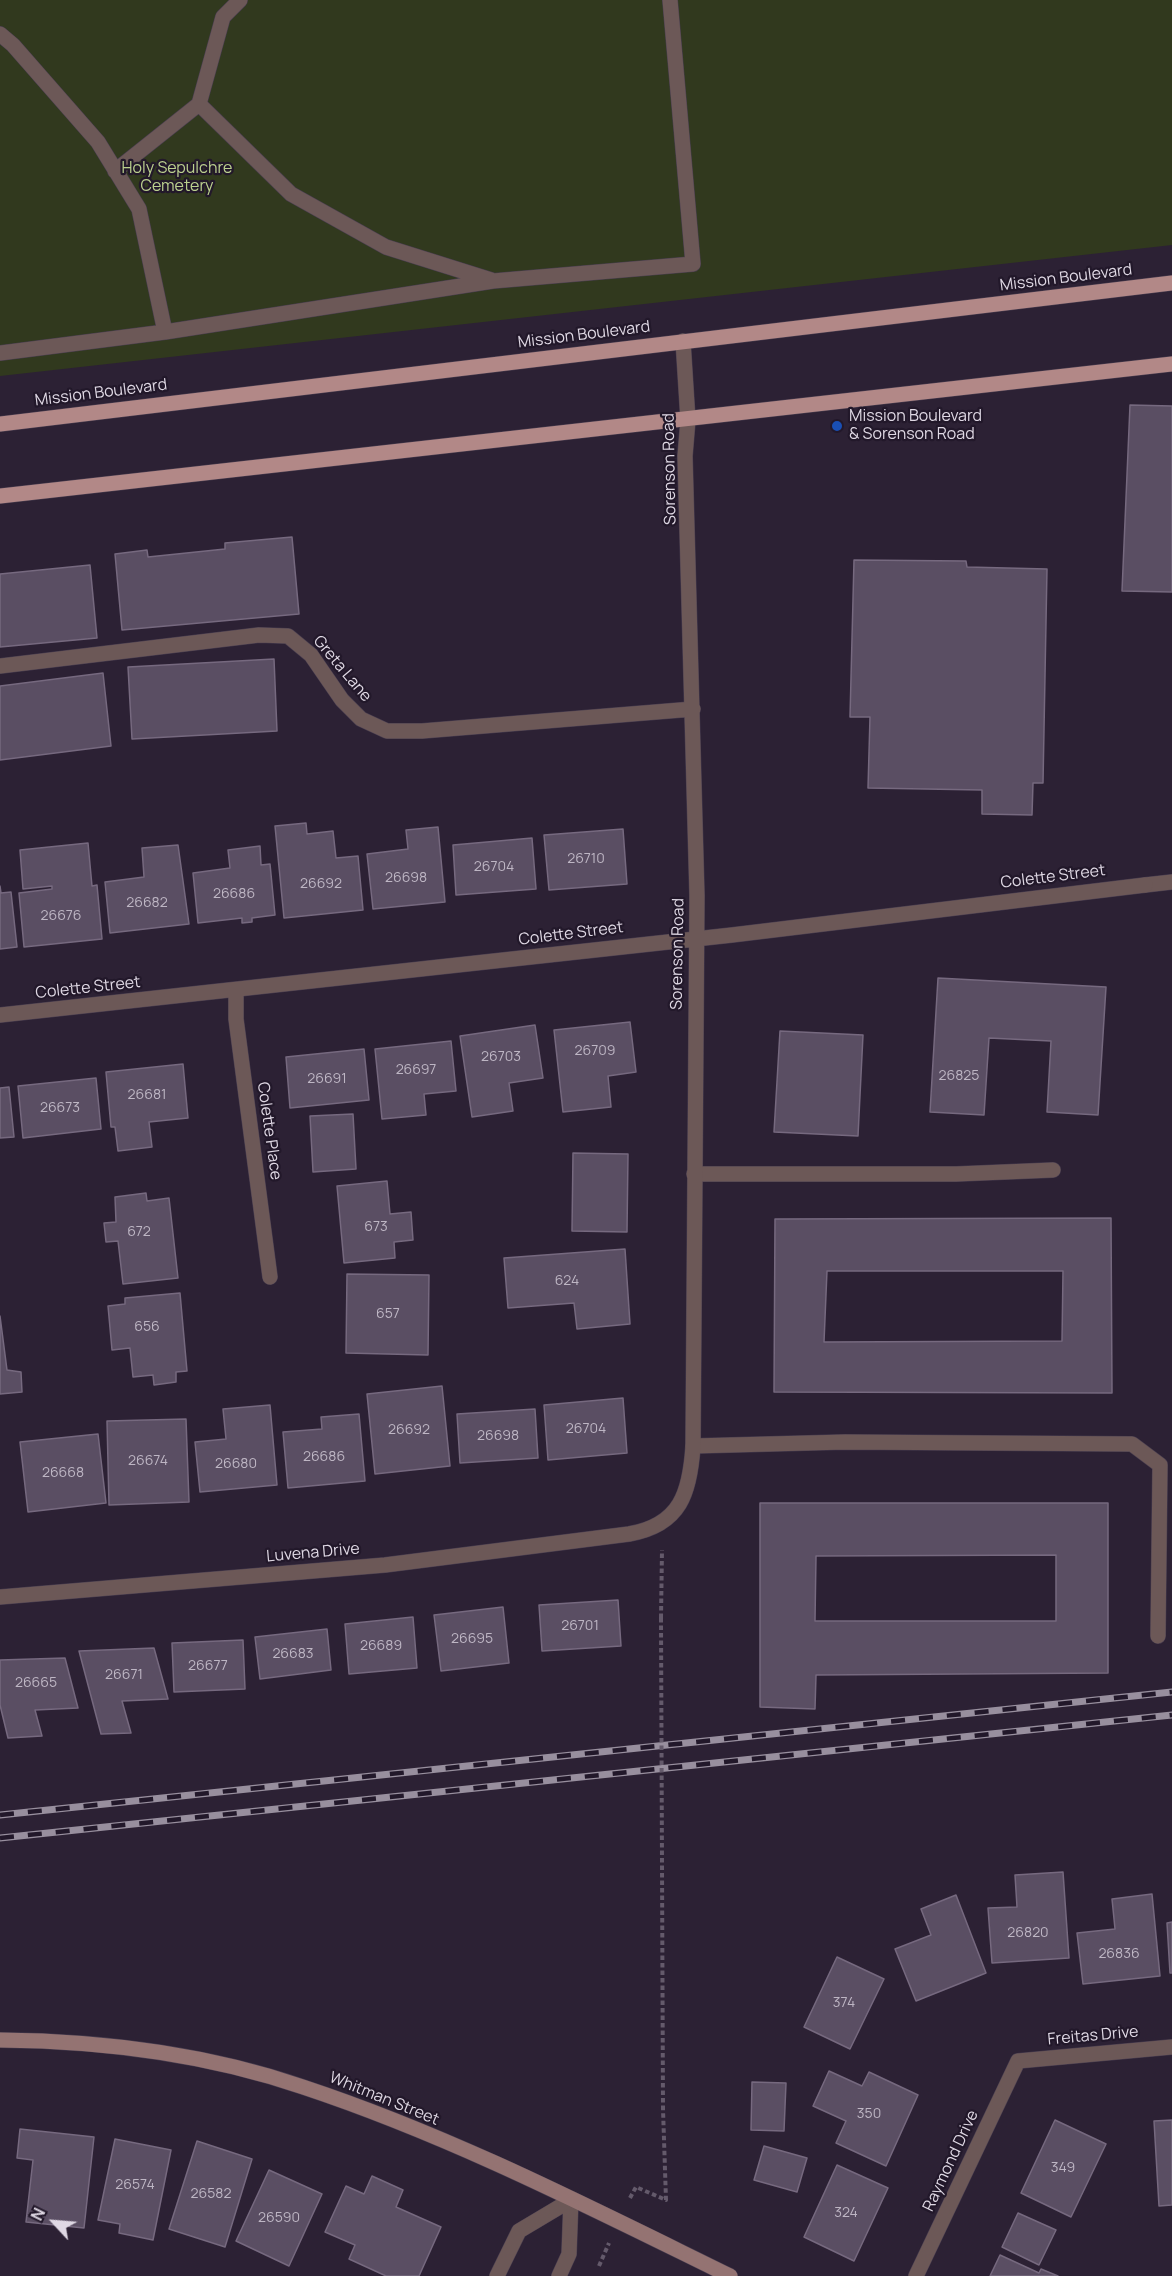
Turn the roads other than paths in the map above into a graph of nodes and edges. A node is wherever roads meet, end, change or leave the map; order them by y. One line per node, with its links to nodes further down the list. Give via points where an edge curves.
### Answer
1 (240, 0): 4 (street, via 223,17)
2 (670, 0): 6 (street, via 693,264)
3 (0, 34): 5 (street, via 98,142)
4 (199, 104): 5 (street); 6 (street, via 291,194 386,246)
5 (116, 171): 8 (street, via 139,209)
6 (494, 281): 8 (street)
7 (1172, 283): 9 (main road, Mission Boulevard, via 744,337)
8 (165, 332): 10 (street)
9 (683, 341): 12 (street, Sorenson Road); 13 (main road, Mission Boulevard)
10 (0, 353)
11 (1172, 364): 12 (main road)
12 (688, 420): 14 (main road); 16 (street, Sorenson Road, via 685,456)
13 (0, 424)
14 (0, 496)
15 (0, 666): 16 (street, Greta Lane, via 259,635 288,636 311,655 342,700 361,718 387,731)
16 (693, 710): 18 (street, Sorenson Road)
17 (1172, 882): 18 (street, Colette Street)
18 (695, 937): 19 (street, Colette Street); 22 (street, Sorenson Road)
19 (236, 990): 20 (street, Colette Street); 23 (street, Colette Place, via 236,1019)
20 (0, 1015)
21 (1053, 1170): 22 (street)
22 (694, 1174): 24 (street, Sorenson Road)
23 (270, 1277)
24 (693, 1446): 25 (street, Sorenson Road, via 691,1481 678,1508 661,1523); 27 (street, via 845,1442 1132,1444 1160,1465)
25 (629, 1534): 26 (street, Luvena Drive, via 385,1565)
26 (0, 1598)
27 (1158, 1636)
28 (0, 2040): 31 (street, Whitman Street, via 48,2040 133,2049 222,2064 302,2086 385,2116)
29 (1172, 2047): 30 (street, Freitas Drive)
30 (1018, 2061): 35 (street, Raymond Drive)
31 (571, 2200): 32 (street, via 519,2231); 33 (street, via 569,2254); 34 (street, Whitman Street)
32 (497, 2276)
33 (559, 2276)
34 (730, 2276)
35 (916, 2276)

